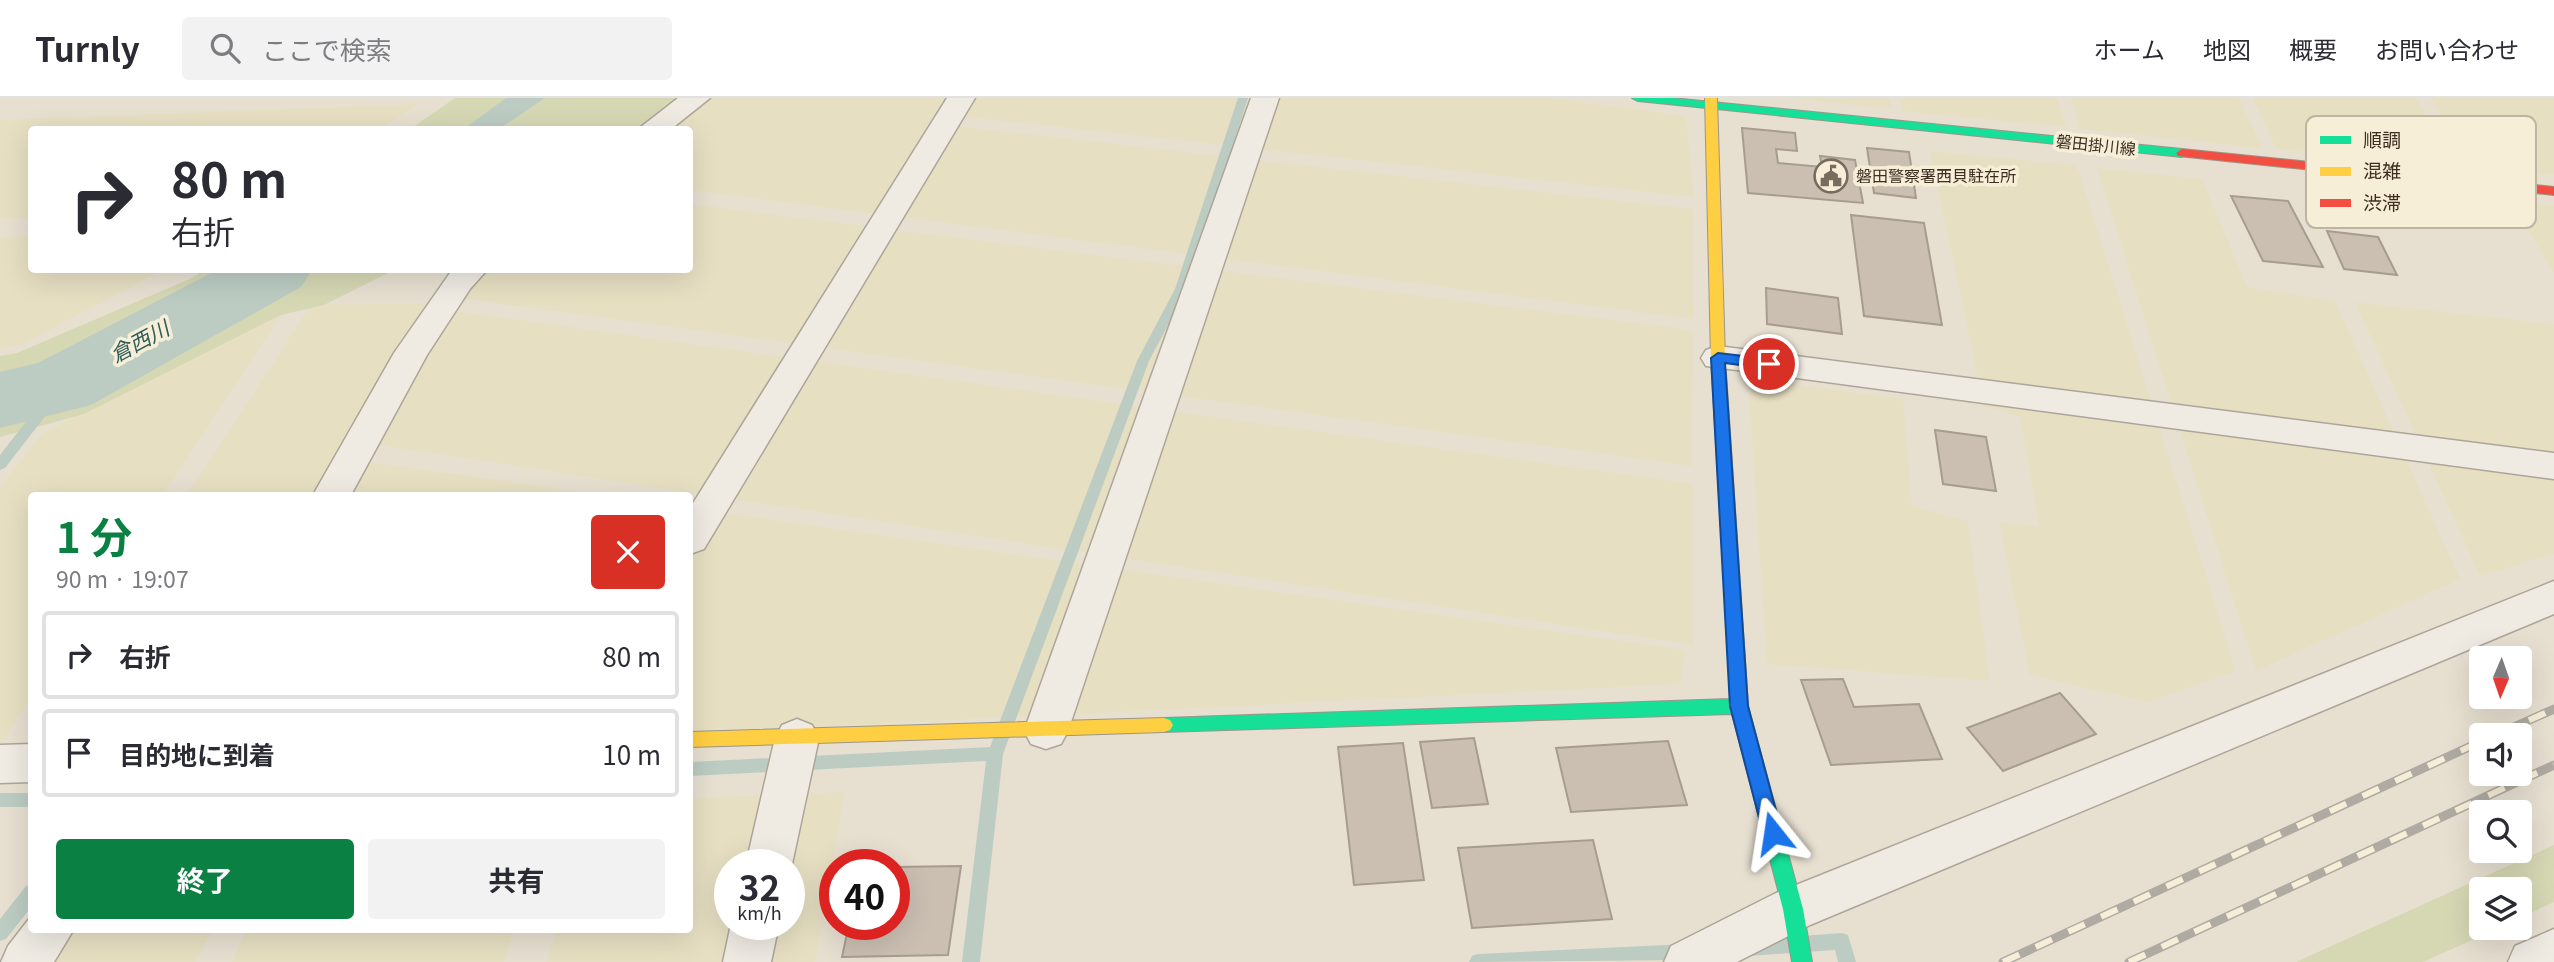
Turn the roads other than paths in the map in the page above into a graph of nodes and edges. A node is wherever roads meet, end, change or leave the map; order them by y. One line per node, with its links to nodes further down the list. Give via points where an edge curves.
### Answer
1 (696, 98): 6 (street)
2 (961, 98): 14 (street)
3 (1265, 98): 17 (street)
4 (1639, 98): 5 (street, 磐田掛川線)
5 (1711, 102): 7 (street, 磐田掛川線); 11 (street)
6 (657, 126)
7 (2306, 165)
8 (2536, 189): 9 (street, 磐田掛川線)
9 (2554, 191)
10 (468, 273): 13 (street, via 411,353)
11 (1718, 358): 12 (street); 16 (street)
12 (2554, 466)
13 (334, 492)
14 (693, 534)
15 (2554, 597): 23 (street)
16 (1739, 706): 17 (street); 23 (street)
17 (1046, 731): 18 (street)
18 (797, 738): 19 (street); 22 (street)
19 (693, 740)
20 (28, 763): 21 (street)
21 (0, 764)
22 (772, 849)
23 (1793, 909): 29 (street); 30 (street)
24 (47, 933): 27 (street)
25 (752, 940): 28 (street)
26 (2554, 952): 31 (street)
27 (25, 962)
28 (747, 962)
29 (1688, 962)
30 (1802, 962)
31 (2532, 962)

